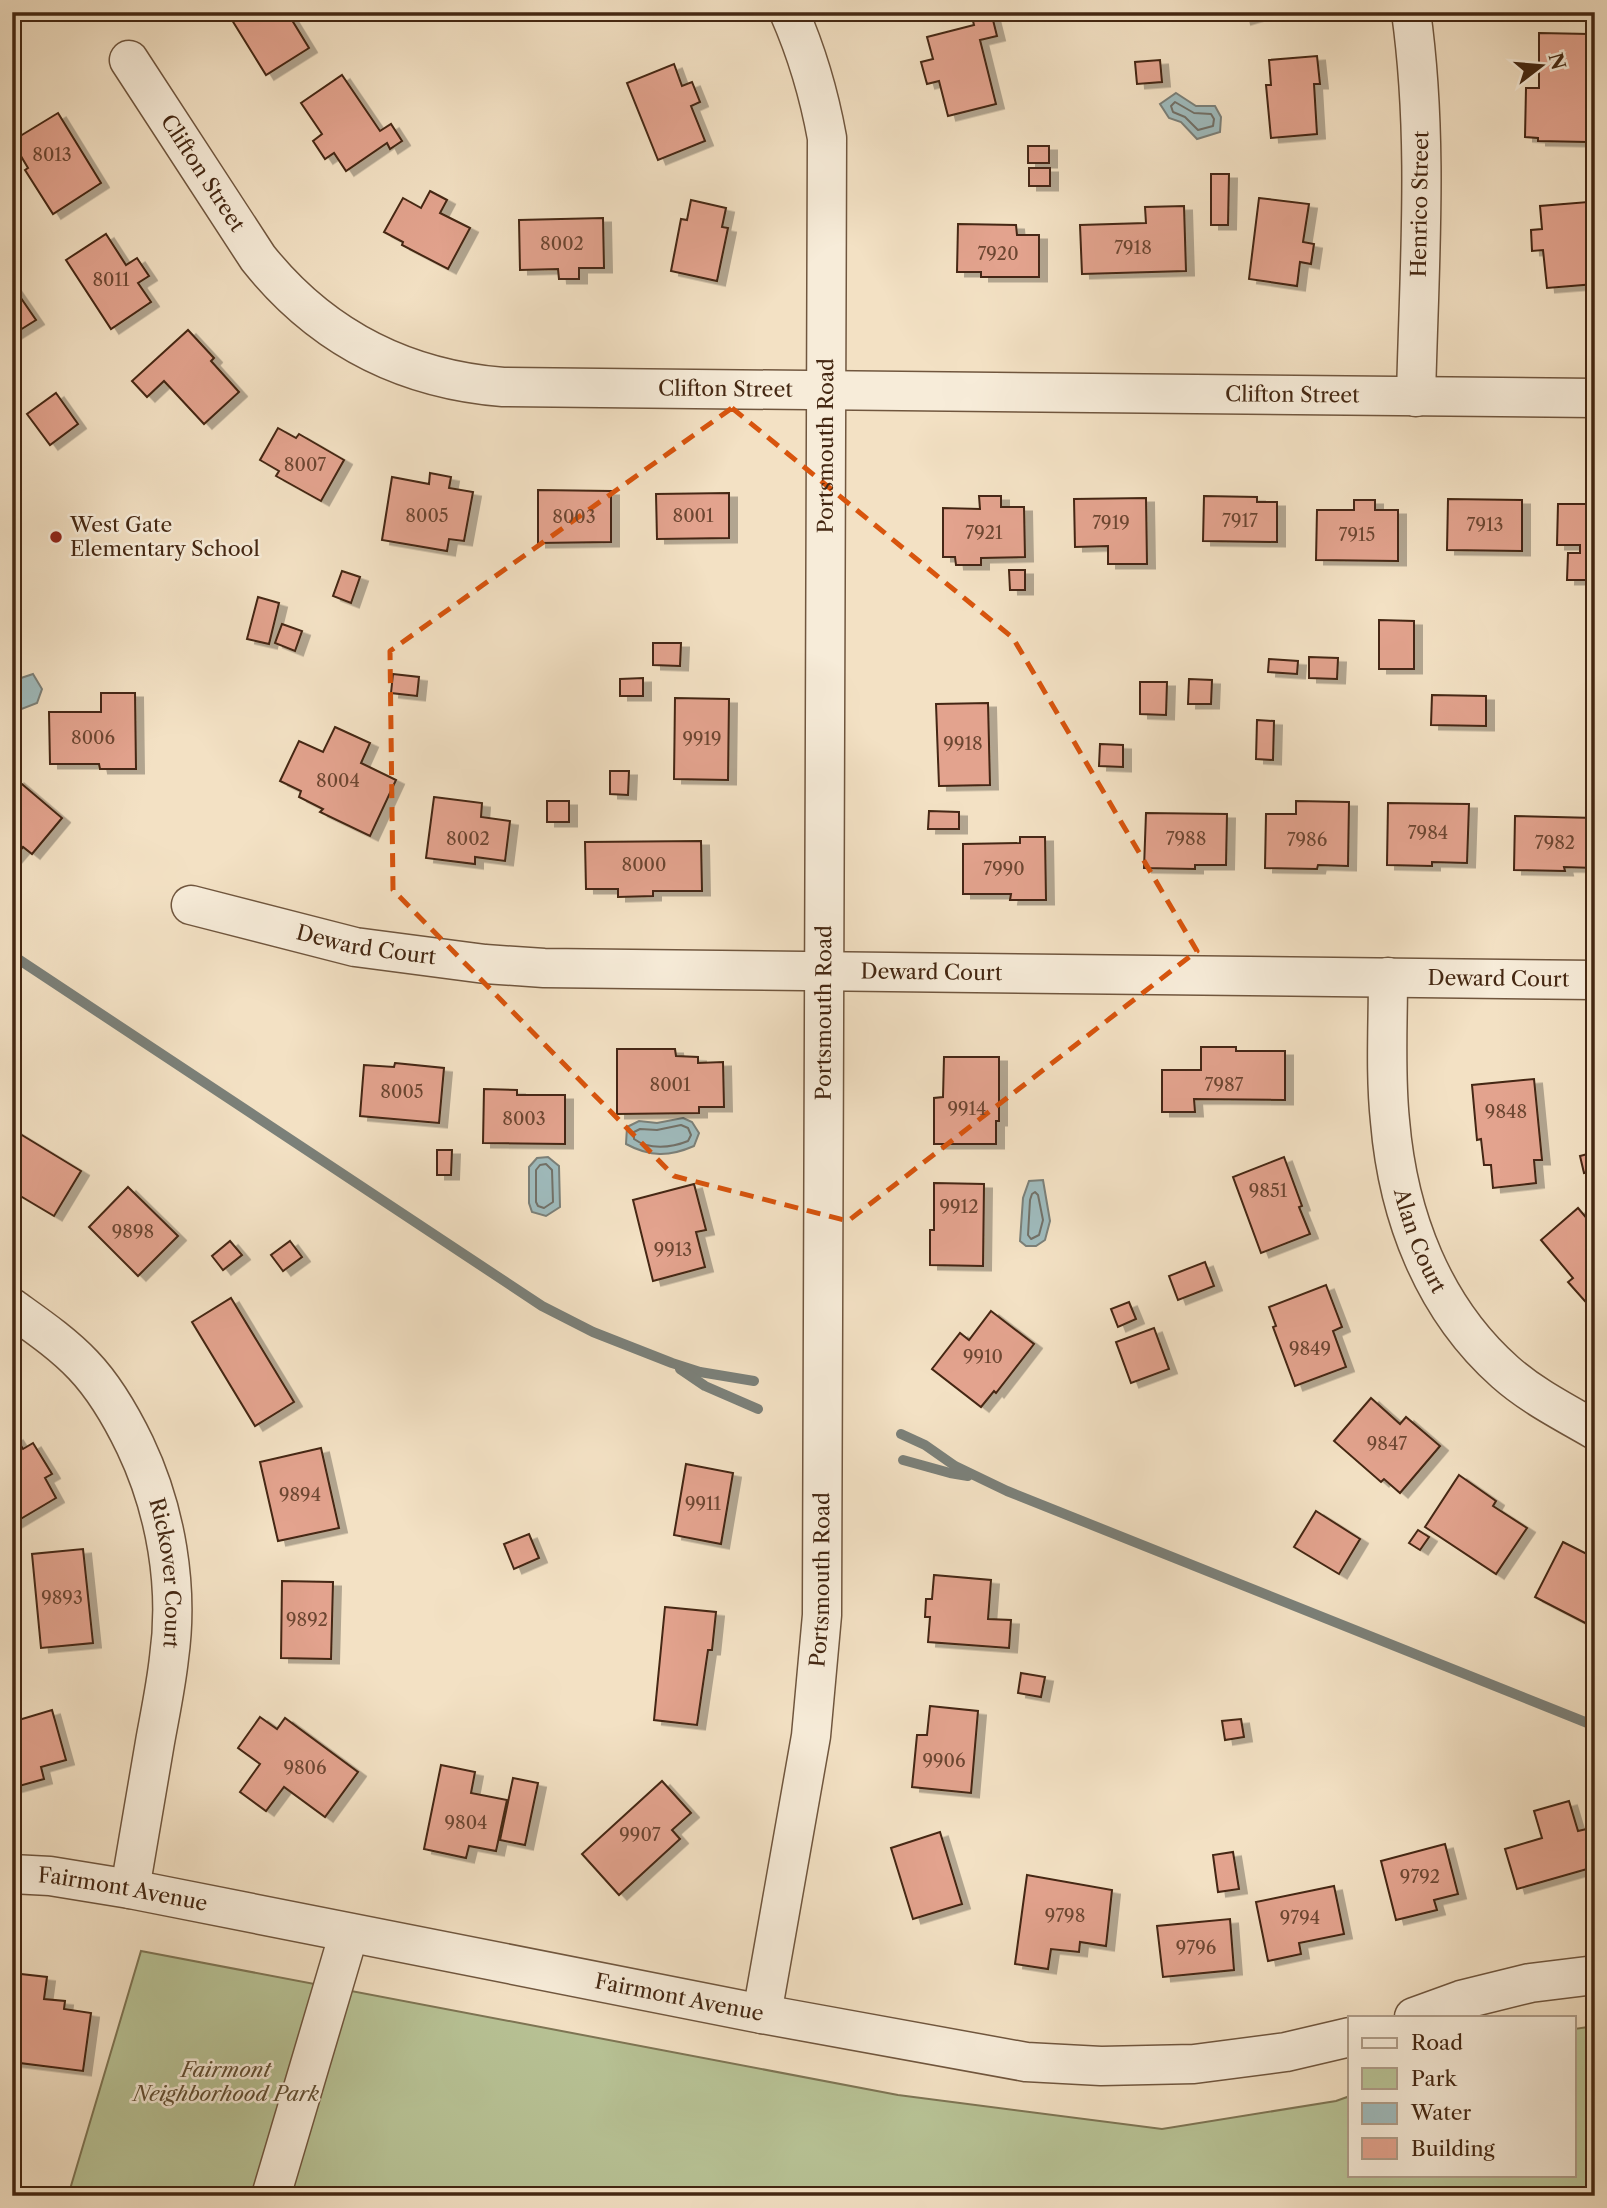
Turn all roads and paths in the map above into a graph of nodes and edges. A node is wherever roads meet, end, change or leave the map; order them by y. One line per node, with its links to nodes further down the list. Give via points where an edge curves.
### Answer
1 (789, 12): 4 (street, Portsmouth Road, via 805,49 827,138)
2 (1411, 12): 5 (street, Henrico Street, via 1422,134)
3 (129, 60): 4 (street, Clifton Street, via 258,258 305,309 363,348 475,385)
4 (826, 390): 5 (street, Clifton Street); 8 (street, Portsmouth Road)
5 (1416, 397): 6 (street, Clifton Street)
6 (1595, 398)
7 (191, 905): 8 (street, Deward Court, via 355,947 473,963)
8 (824, 971): 9 (street, Deward Court); 17 (street, Portsmouth Road, via 821,1615 811,1736)
9 (1388, 977): 10 (street, Deward Court); 12 (street, Alan Court, via 1389,1120 1407,1216 1424,1260 1465,1332 1506,1373)
10 (1595, 980)
11 (12, 1308): 14 (street, Rickover Court, via 84,1366 122,1418 148,1472 167,1547 173,1602 170,1656)
12 (1595, 1430)
13 (12, 1874): 14 (street, Fairmont Avenue)
14 (130, 1889): 15 (street, Fairmont Avenue)
15 (349, 1933): 17 (street, Fairmont Avenue); 20 (street)
16 (1595, 1975): 18 (street, via 1530,1983)
17 (762, 2014): 19 (street, Fairmont Avenue, via 1026,2062 1101,2066 1194,2064 1286,2052)
18 (1417, 2016)
19 (1348, 2037)
20 (271, 2196)

